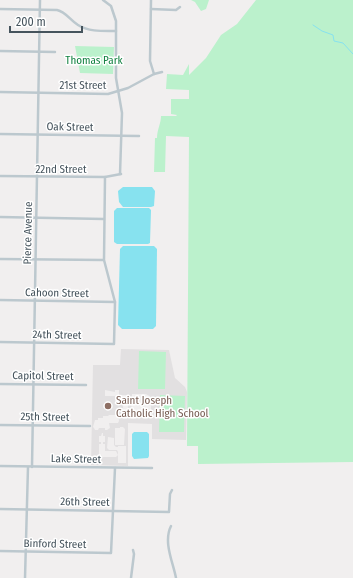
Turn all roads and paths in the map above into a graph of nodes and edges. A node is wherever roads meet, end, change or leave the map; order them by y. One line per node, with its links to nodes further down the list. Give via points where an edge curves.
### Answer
1 (40, 0): 7 (street, Pierce Avenue)
2 (103, 0): 8 (street, via 111,6 115,14)
3 (151, 0): 6 (street)
4 (180, 7): 6 (street, via 176,10)
5 (0, 9): 7 (street)
6 (151, 9): 13 (street, via 150,61)
7 (40, 10): 8 (street, via 62,11 89,30); 10 (street, Pierce Avenue)
8 (116, 31): 16 (street)
9 (0, 51): 10 (street)
10 (39, 51): 11 (street); 15 (street, Pierce Avenue)
11 (55, 52)
12 (162, 72): 13 (street, 21st Street)
13 (154, 74): 16 (street, 21st Street)
14 (0, 92): 15 (street, 21st Street)
15 (39, 92): 16 (street, 21st Street); 18 (street, Pierce Avenue)
16 (118, 92): 19 (street, via 122,113)
17 (0, 134): 18 (street, Oak Street)
18 (38, 134): 19 (street, Oak Street); 22 (street, Pierce Avenue)
19 (121, 136): 20 (street, Oak Street); 23 (street, 22nd Street, via 120,174)
20 (139, 136)
21 (0, 176): 22 (street, 22nd Street)
22 (37, 177): 23 (street, 22nd Street); 25 (street, Pierce Avenue)
23 (105, 177): 26 (street)
24 (0, 217): 25 (street)
25 (36, 218): 26 (street); 28 (street, Pierce Avenue)
26 (104, 218): 29 (street)
27 (0, 259): 28 (street)
28 (36, 260): 29 (street); 31 (street, Pierce Avenue)
29 (104, 260): 32 (street)
30 (0, 300): 31 (street, Cahoon Street)
31 (35, 300): 32 (street, Cahoon Street); 34 (street, Pierce Avenue)
32 (114, 302): 34 (street, 24th Street, via 114,344)
33 (0, 342): 34 (street, 24th Street)
34 (34, 343): 36 (street, Pierce Avenue)
35 (0, 384): 36 (street, Capitol Street)
36 (33, 384): 37 (street, Capitol Street); 39 (street, Pierce Avenue)
37 (86, 385)
38 (0, 425): 39 (street, 25th Street)
39 (33, 425): 40 (street, 25th Street); 43 (street, Pierce Avenue)
40 (90, 426)
41 (0, 466): 42 (street, Lake Street)
42 (28, 467): 43 (street, Lake Street); 48 (street)
43 (32, 467): 44 (street, Lake Street)
44 (114, 468): 45 (street, Lake Street); 49 (street)
45 (152, 468)
46 (172, 490): 49 (street, 26th Street, via 169,512)
47 (0, 509): 48 (street, 26th Street)
48 (27, 509): 49 (street, 26th Street); 53 (street)
49 (113, 511): 53 (street, Binford Street, via 111,553)
50 (171, 526): 56 (street, via 169,554)
51 (133, 550): 55 (street)
52 (0, 551): 53 (street, Binford Street)
53 (26, 552): 54 (street)
54 (25, 578)
55 (131, 578)
56 (176, 578)

